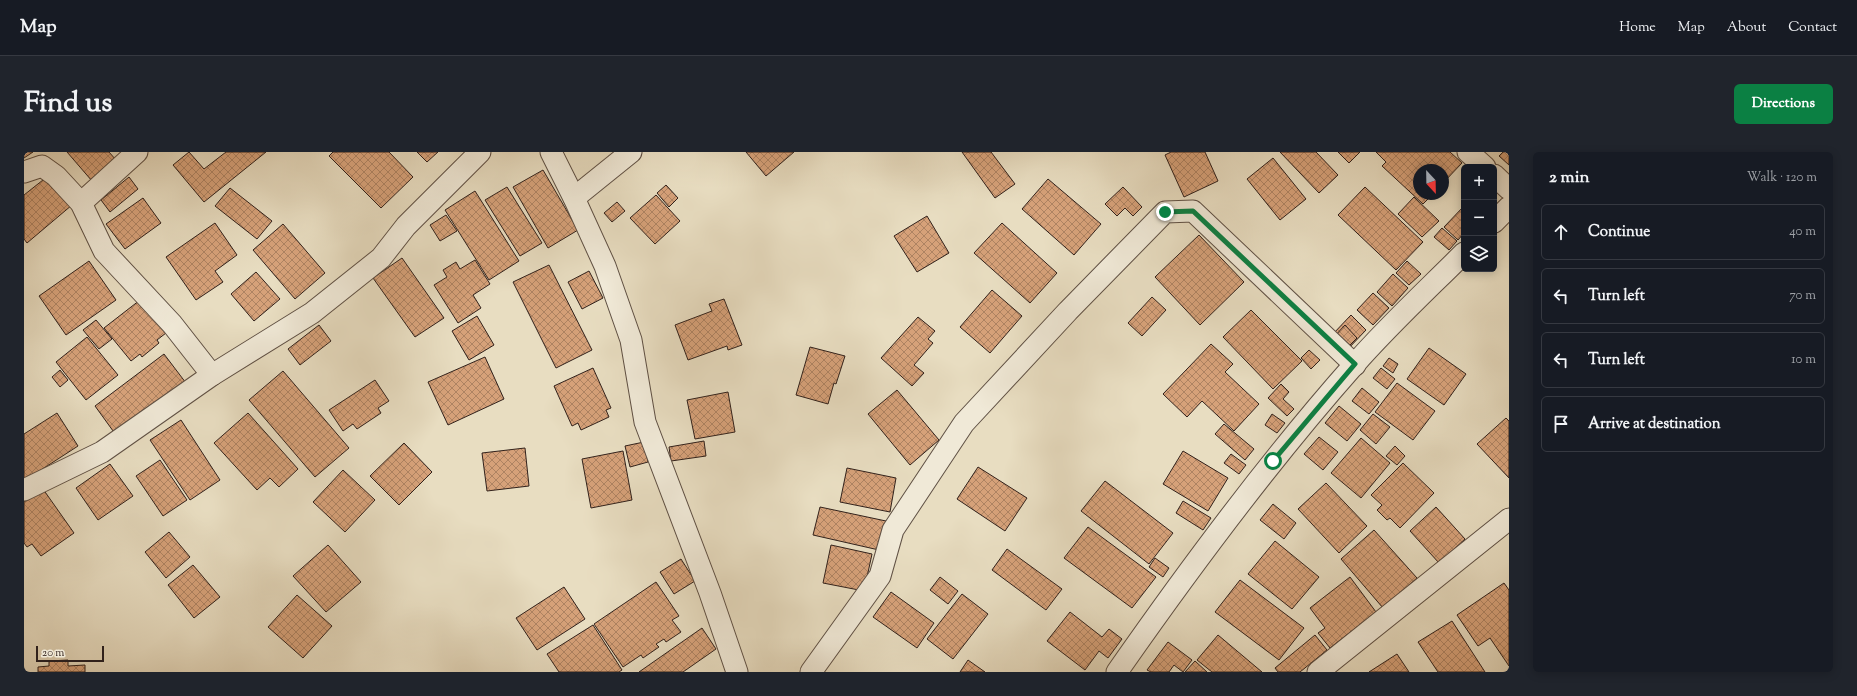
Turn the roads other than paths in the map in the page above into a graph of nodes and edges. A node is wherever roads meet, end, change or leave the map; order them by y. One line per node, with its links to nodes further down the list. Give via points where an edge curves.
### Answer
1 (137, 152): 11 (street)
2 (480, 152): 16 (street, via 406,226 381,258 312,313)
3 (551, 152): 10 (street)
4 (631, 152): 10 (street)
5 (1468, 152): 6 (street)
6 (1482, 164)
7 (24, 172): 11 (street, via 42,166 56,176)
8 (1497, 178): 9 (street)
9 (1509, 189)
10 (574, 198): 19 (street, via 605,266 631,340 645,422)
11 (81, 203): 16 (street, via 104,251 172,324)
12 (1509, 207): 13 (street)
13 (1497, 219)
14 (1461, 256): 15 (street)
15 (1355, 364): 20 (street, via 1193,211 1165,212 964,422 893,530 880,576); 21 (street, via 1259,479 1179,584)
16 (212, 376): 17 (street, via 102,452)
17 (24, 490)
18 (1509, 519): 22 (street)
19 (737, 672)
20 (811, 672)
21 (1117, 672)
22 (1318, 672)

